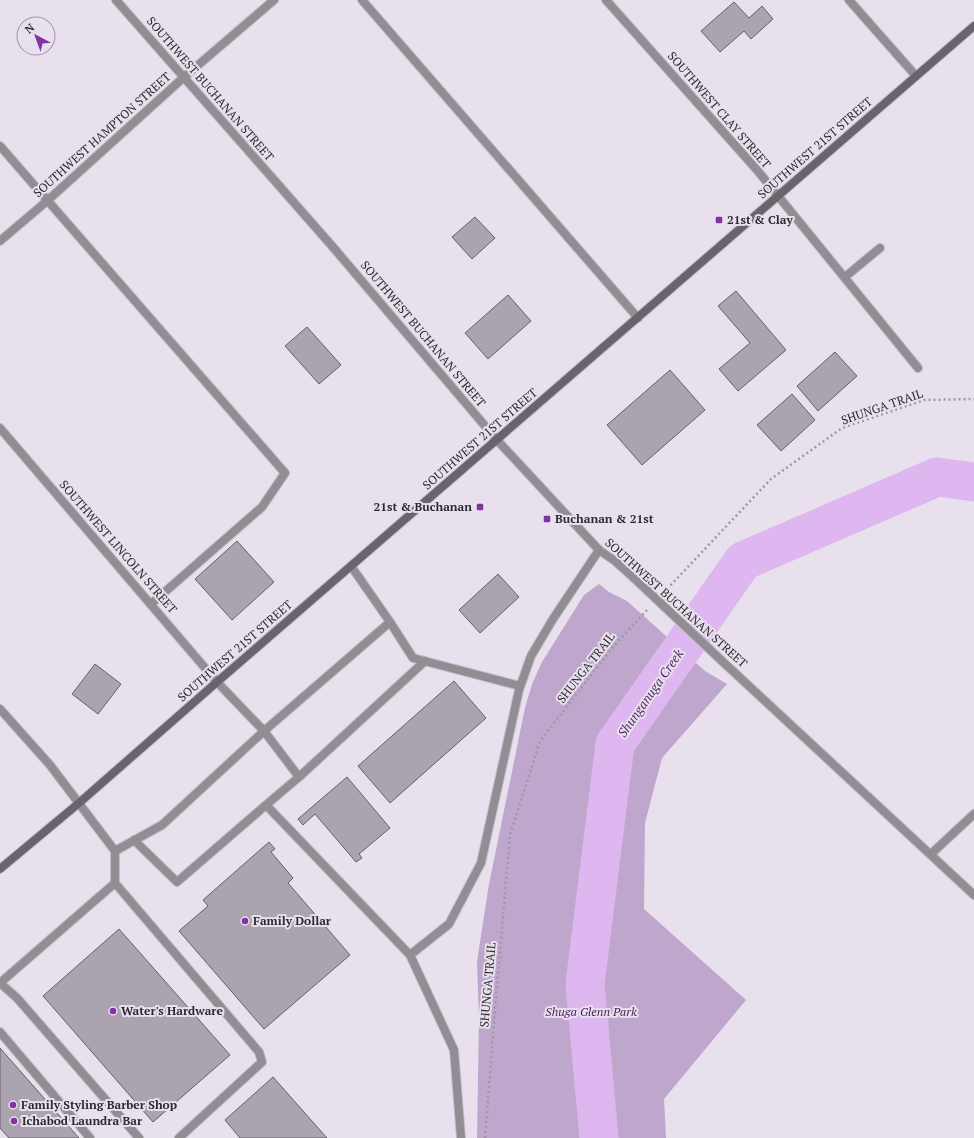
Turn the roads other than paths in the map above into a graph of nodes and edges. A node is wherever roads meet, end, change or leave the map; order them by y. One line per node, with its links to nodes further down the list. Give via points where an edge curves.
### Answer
1 (116, 0): 8 (street, SOUTHWEST BUCHANAN STREET)
2 (274, 0): 8 (street, SOUTHWEST HAMPTON STREET)
3 (362, 0): 15 (street)
4 (606, 0): 10 (street, SOUTHWEST CLAY STREET)
5 (849, 0): 7 (street)
6 (974, 26): 7 (main road, SOUTHWEST 21ST STREET)
7 (916, 76): 10 (main road, SOUTHWEST 21ST STREET)
8 (183, 78): 11 (street, SOUTHWEST HAMPTON STREET); 18 (street, SOUTHWEST BUCHANAN STREET, via 332,246)
9 (0, 146): 11 (street)
10 (778, 196): 14 (street, SOUTHWEST CLAY STREET); 15 (main road, SOUTHWEST 21ST STREET)
11 (47, 201): 12 (street, SOUTHWEST HAMPTON STREET); 21 (street, via 285,473 262,507)
12 (0, 241)
13 (880, 248): 14 (street)
14 (845, 277): 16 (street, SOUTHWEST CLAY STREET)
15 (638, 318): 18 (main road, SOUTHWEST 21ST STREET)
16 (918, 368)
17 (0, 428): 21 (street, SOUTHWEST LINCOLN STREET)
18 (497, 440): 19 (street, SOUTHWEST BUCHANAN STREET); 20 (main road, SOUTHWEST 21ST STREET)
19 (599, 550): 25 (street, via 531,656); 34 (street, SOUTHWEST BUCHANAN STREET, bridge, via 634,578)
20 (351, 566): 22 (street); 24 (main road, SOUTHWEST 21ST STREET)
21 (151, 604): 24 (street, SOUTHWEST LINCOLN STREET)
22 (390, 622): 23 (street, via 413,658); 27 (street)
23 (425, 661): 25 (street); 28 (street)
24 (217, 682): 27 (street, SOUTHWEST LINCOLN STREET); 29 (main road, SOUTHWEST 21ST STREET)
25 (520, 686): 38 (street, via 481,863 449,924)
26 (0, 709): 29 (street, via 50,765)
27 (264, 731): 28 (street, SOUTHWEST LINCOLN STREET); 32 (street, via 162,825)
28 (299, 777): 30 (street)
29 (79, 804): 33 (street); 35 (main road, SOUTHWEST 21ST STREET)
30 (266, 805): 32 (street, via 177,882); 38 (street)
31 (974, 814): 34 (street)
32 (134, 840): 33 (street)
33 (115, 851): 36 (street)
34 (931, 854): 37 (street, SOUTHWEST BUCHANAN STREET)
35 (0, 869)
36 (115, 883): 39 (street); 43 (street, via 259,1052 262,1062)
37 (974, 894)
38 (410, 955): 44 (street, via 454,1050)
39 (0, 983): 42 (street, via 18,998)
40 (0, 1032): 41 (street)
41 (90, 1138)
42 (139, 1138)
43 (179, 1138)
44 (461, 1138)

